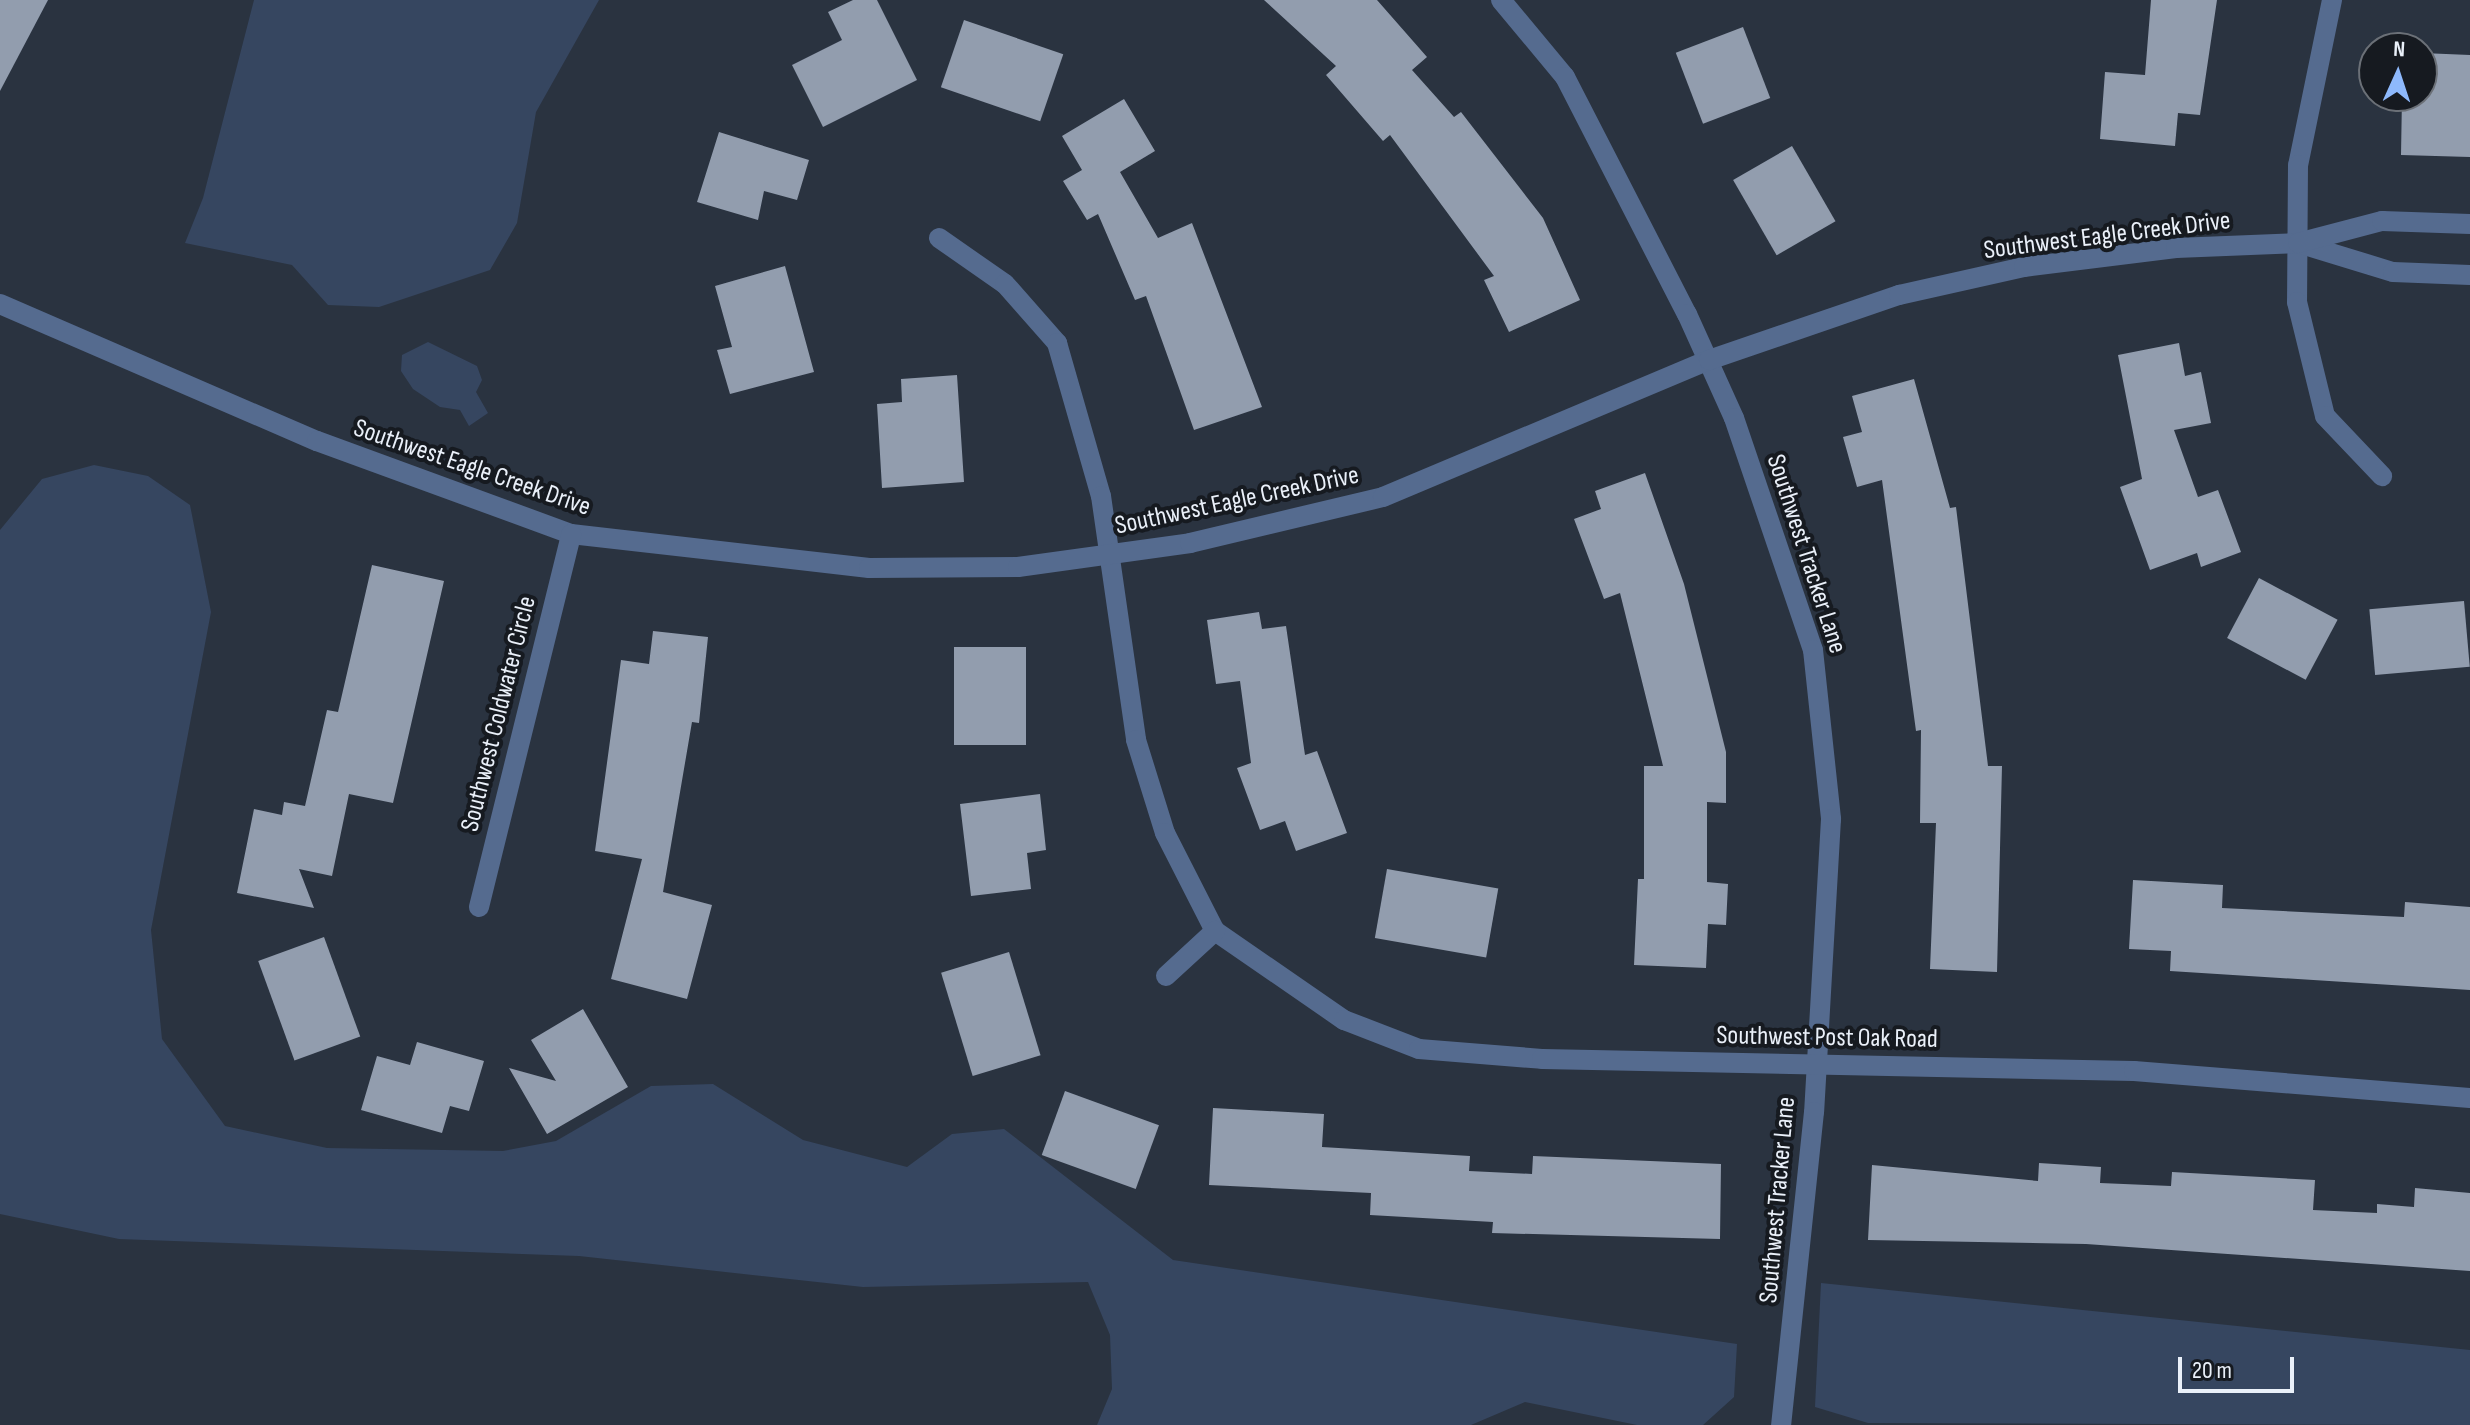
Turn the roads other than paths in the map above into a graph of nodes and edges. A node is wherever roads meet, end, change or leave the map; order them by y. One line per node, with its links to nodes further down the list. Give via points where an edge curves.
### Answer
1 (1501, 0): 8 (street, Southwest Tracker Lane, via 1565,77)
2 (2332, 0): 5 (street, via 2298,165)
3 (2470, 224): 5 (street, Southwest Eagle Creek Drive, via 2382,221)
4 (939, 238): 11 (street, Southwest Post Oak Road, via 1005,284 1057,343 1101,496)
5 (2298, 243): 6 (street, Southwest Eagle Creek Drive, via 2393,272); 8 (street, Southwest Eagle Creek Drive, via 2176,248 2024,267 1899,295); 9 (street, via 2298,310 2325,416)
6 (2470, 275)
7 (0, 304): 10 (street, Southwest Eagle Creek Drive, via 317,441)
8 (1709, 360): 11 (street, Southwest Eagle Creek Drive, via 1383,497 1190,543); 15 (street, Southwest Tracker Lane, via 1816,666 1831,819)
9 (2382, 476)
10 (571, 534): 11 (street, Southwest Eagle Creek Drive, via 869,568 1018,567); 12 (street, Southwest Coldwater Circle)
11 (1111, 555): 13 (street, Southwest Post Oak Road, via 1136,740 1165,833)
12 (479, 907)
13 (1215, 931): 14 (street); 15 (street, Southwest Post Oak Road, via 1344,1020 1419,1049 1542,1059)
14 (1166, 976)
15 (1817, 1063): 16 (street, Southwest Post Oak Road, via 2134,1071); 17 (street, Southwest Tracker Lane)
16 (2470, 1098)
17 (1781, 1425)

